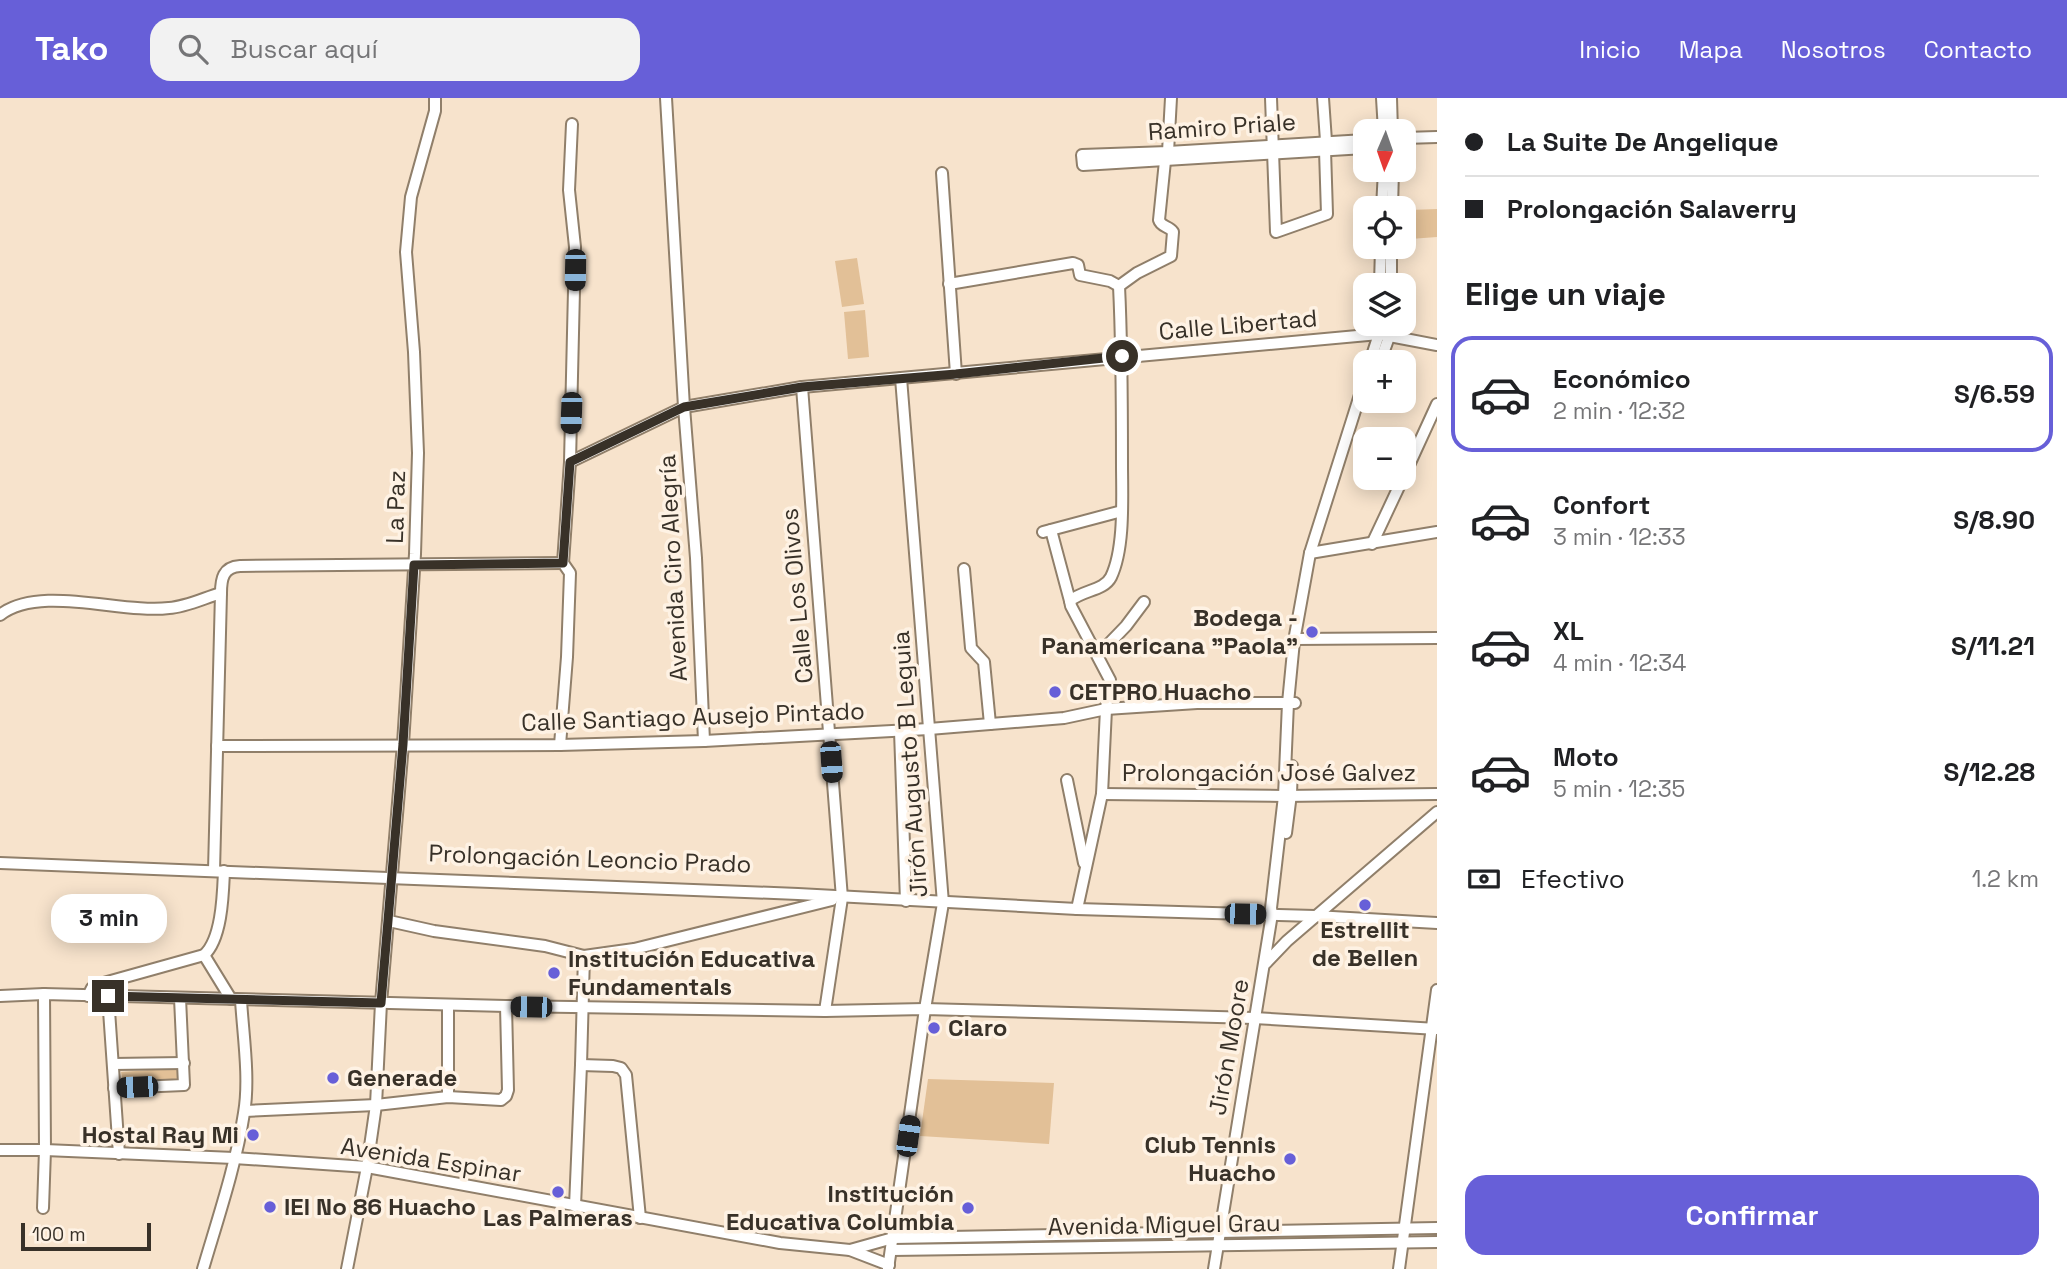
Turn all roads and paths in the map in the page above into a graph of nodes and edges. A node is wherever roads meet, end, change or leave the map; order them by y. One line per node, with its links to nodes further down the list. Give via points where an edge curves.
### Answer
1 (435, 98): 41 (street, La Paz, via 411,197 406,252 418,453)
2 (666, 98): 30 (street, Avenida Ciro Alegría)
3 (1171, 98): 17 (street)
4 (1270, 98): 16 (street)
5 (1323, 98): 14 (street)
6 (1382, 98): 8 (street)
7 (1391, 98): 9 (street)
8 (1383, 119)
9 (1392, 119)
10 (572, 124): 34 (street, via 569,190 575,247)
11 (1437, 137): 12 (street)
12 (1416, 138)
13 (1353, 142): 14 (street, Ramiro Priale)
14 (1325, 146): 15 (street, Ramiro Priale); 16 (street, Ramiro Priale); 16 (street, via 1327,214 1276,232)
15 (1353, 147)
16 (1272, 149): 17 (street, Ramiro Priale)
17 (1166, 157): 18 (street, Ramiro Priale); 21 (street, via 1159,220 1173,232 1171,256)
18 (1083, 160)
19 (942, 173): 20 (street)
20 (949, 284): 21 (street, via 1073,263 1080,275); 26 (street)
21 (1119, 286): 25 (street)
22 (1353, 332): 25 (street, Calle Libertad)
23 (1408, 336): 24 (street, Calle Libertad)
24 (1437, 345)
25 (1122, 356): 26 (street, Calle Libertad); 36 (street)
26 (956, 374): 27 (street, Calle Libertad)
27 (901, 378): 28 (street, Calle Libertad); 53 (street, Jirón Augusto B Leguia)
28 (802, 387): 30 (street, Calle Libertad); 55 (street, Calle Los Olivos)
29 (1437, 404): 33 (street)
30 (684, 407): 34 (street, Calle Libertad); 56 (street, Avenida Ciro Alegría)
31 (1355, 413): 39 (street)
32 (1361, 413): 39 (street)
33 (1416, 449)
34 (570, 462): 40 (street)
35 (1397, 490): 38 (street)
36 (1122, 511): 44 (street, via 1111,578); 44 (street, via 1047,531)
37 (1436, 531): 38 (street)
38 (1372, 544): 39 (street)
39 (1313, 552): 48 (street, Jirón Moore)
40 (563, 563): 41 (street); 58 (street, via 570,573)
41 (414, 565): 43 (street, via 236,566 223,574); 57 (street, La Paz)
42 (964, 569): 52 (street, via 971,648 984,662)
43 (220, 593): 46 (street, via 169,608 29,602); 59 (street)
44 (1070, 601): 49 (street)
45 (1144, 602): 49 (street)
46 (0, 615)
47 (1437, 638): 48 (street)
48 (1297, 639): 50 (street, Jirón Moore)
49 (1098, 655): 51 (street, via 1110,680)
50 (1291, 703): 51 (street, Calle Santiago Ausejo Pintado); 63 (street, Jirón Moore)
51 (1107, 709): 52 (street, Calle Santiago Ausejo Pintado, via 1065,718); 61 (street)
52 (990, 724): 53 (street, Calle Santiago Ausejo Pintado)
53 (929, 729): 54 (street, Calle Santiago Ausejo Pintado); 72 (street, Jirón Augusto B Leguia)
54 (900, 731): 55 (street, Calle Santiago Ausejo Pintado); 71 (street)
55 (830, 735): 56 (street, Calle Santiago Ausejo Pintado); 70 (street, Calle Los Olivos)
56 (704, 741): 58 (street, Calle Santiago Ausejo Pintado)
57 (403, 744): 58 (street, Calle Santiago Ausejo Pintado); 59 (street, Calle Santiago Ausejo Pintado); 69 (street, La Paz)
58 (560, 745)
59 (217, 746): 67 (street)
60 (1067, 780): 68 (street)
61 (1102, 794): 63 (street, Prolongación José Galvez); 68 (street)
62 (1437, 794): 63 (street, Prolongación José Galvez)
63 (1287, 795): 74 (street, Jirón Moore)
64 (1437, 812): 75 (street)
65 (0, 856): 67 (street, Prolongación Leoncio Prado)
66 (0, 863): 67 (street, Prolongación Leoncio Prado)
67 (218, 869): 69 (street, Prolongación Leoncio Prado); 78 (street, via 223,894 219,920)
68 (1085, 869): 73 (street)
69 (392, 875): 70 (street, Prolongación Leoncio Prado); 76 (street, La Paz)
70 (842, 898): 71 (street, Prolongación Leoncio Prado); 79 (street, Prolongación Leoncio Prado, via 634,949); 93 (street, Calle Los Olivos)
71 (906, 901): 72 (street, Prolongación Leoncio Prado)
72 (943, 903): 73 (street, Prolongación Leoncio Prado); 92 (street, Jirón Augusto B Leguia)
73 (1077, 909): 74 (street, Prolongación Leoncio Prado)
74 (1272, 914): 75 (street, Prolongación Leoncio Prado); 80 (street, Jirón Moore)
75 (1315, 916): 77 (street, Prolongación Leoncio Prado); 80 (street)
76 (389, 921): 79 (street, Prolongación Leoncio Prado); 88 (street, La Paz)
77 (1437, 923)
78 (204, 955): 84 (street, via 100,984); 87 (street)
79 (584, 956): 91 (street)
80 (1266, 963): 94 (street, Jirón Moore)
81 (1437, 990): 95 (street)
82 (44, 994): 83 (street); 84 (street); 104 (street)
83 (0, 996)
84 (88, 996): 85 (street)
85 (108, 996): 86 (street); 96 (street)
86 (180, 998): 87 (street); 97 (street)
87 (236, 999): 88 (street); 102 (street)
88 (381, 1003): 89 (street); 101 (street, La Paz)
89 (448, 1004): 90 (street); 100 (street)
90 (506, 1006): 91 (street); 100 (street, via 506,1096 501,1100)
91 (582, 1007): 93 (street); 98 (street)
92 (926, 1009): 93 (street); 94 (street); 114 (street, Jirón Augusto B Leguia)
93 (825, 1012)
94 (1254, 1018): 95 (street); 113 (street, Jirón Moore)
95 (1434, 1029): 111 (street)
96 (113, 1063): 97 (street); 99 (street)
97 (184, 1063): 99 (street, via 183,1085)
98 (581, 1065): 108 (street); 110 (street, via 613,1066 626,1075)
99 (114, 1088): 105 (street)
100 (449, 1097): 101 (street)
101 (376, 1105): 102 (street); 107 (street, La Paz)
102 (245, 1111): 106 (street)
103 (0, 1150): 104 (street, Avenida Espinar)
104 (45, 1150): 105 (street, Avenida Espinar); 109 (street)
105 (119, 1154): 106 (street, Avenida Espinar)
106 (234, 1158): 107 (street, Avenida Espinar); 121 (street)
107 (367, 1167): 108 (street, Avenida Espinar); 122 (street, La Paz)
108 (575, 1206): 110 (street, Avenida Espinar)
109 (43, 1208)
110 (640, 1218): 118 (street, Avenida Espinar, via 780,1243)
111 (1404, 1228): 112 (street, Avenida Miguel Grau); 113 (street, Avenida Miguel Grau); 116 (street)
112 (1437, 1228)
113 (1219, 1232): 114 (street, Avenida Miguel Grau); 117 (street, Jirón Moore)
114 (893, 1238): 118 (street, Avenida Espinar); 119 (street, Jirón Augusto B Leguia)
115 (1437, 1242): 116 (street, Avenida Miguel Grau)
116 (1402, 1243): 117 (street, Avenida Miguel Grau); 124 (street)
117 (1217, 1245): 119 (street, Avenida Miguel Grau); 123 (street, Jirón Moore)
118 (850, 1250): 120 (street, Avenida Espinar)
119 (892, 1250): 120 (street, Jirón Augusto B Leguia)
120 (889, 1267)
121 (203, 1269)
122 (347, 1269)
123 (1214, 1269)
124 (1399, 1269)

